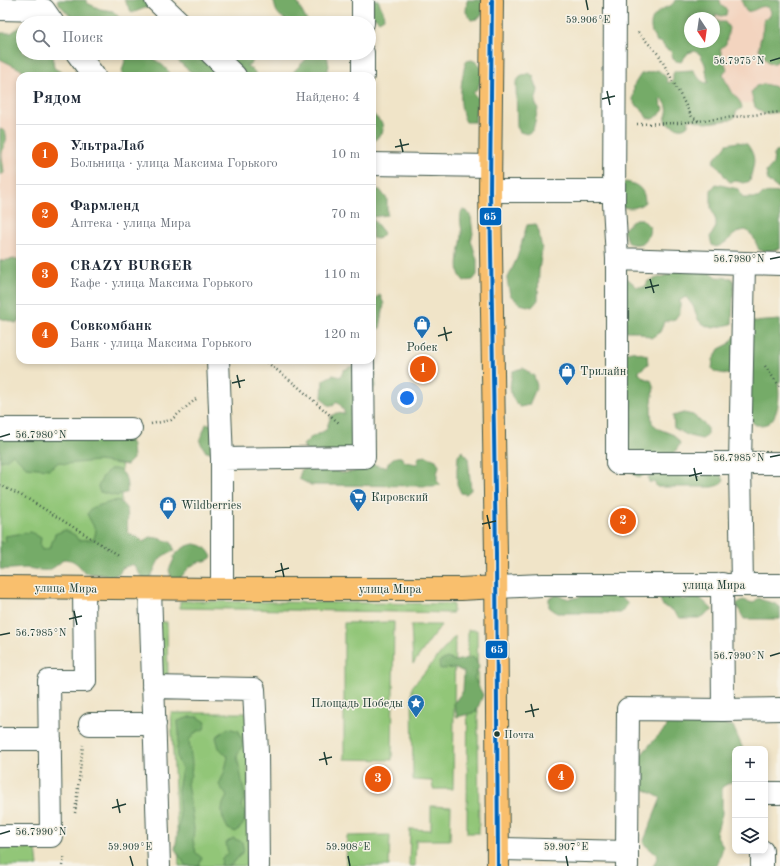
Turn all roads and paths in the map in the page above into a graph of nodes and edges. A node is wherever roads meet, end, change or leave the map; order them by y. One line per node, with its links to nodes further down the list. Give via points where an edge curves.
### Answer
1 (156, 0): 7 (street)
2 (363, 0): 8 (street)
3 (492, 0): 20 (main road)
4 (615, 0): 18 (street)
5 (0, 9): 6 (street, via 44,10)
6 (49, 16)
7 (173, 16)
8 (363, 16)
9 (637, 32): 17 (path, via 659,55 692,117)
10 (82, 60): 13 (street)
11 (218, 60): 14 (street)
12 (363, 60): 15 (street)
13 (91, 72)
14 (231, 72)
15 (363, 72)
16 (780, 112): 17 (path)
17 (699, 121): 18 (path)
18 (614, 125): 22 (street)
19 (376, 164): 20 (street)
20 (490, 166): 21 (main road)
21 (490, 191): 22 (street); 40 (main road)
22 (614, 191): 23 (street)
23 (617, 259): 24 (street); 34 (street, via 617,463)
24 (744, 263): 25 (street); 34 (street)
25 (780, 264)
26 (269, 364): 31 (path)
27 (363, 364): 31 (street)
28 (218, 370): 30 (path, via 171,420); 32 (street)
29 (0, 429): 30 (street)
30 (132, 429)
31 (364, 444): 32 (street, via 364,457)
32 (222, 458): 43 (street)
33 (780, 463): 34 (street)
34 (740, 464): 37 (street)
35 (0, 485): 36 (path, via 35,503)
36 (120, 556)
37 (732, 584): 38 (street, улица Мира); 40 (street, улица Мира, via 542,584); 46 (street)
38 (780, 585)
39 (0, 587): 41 (main road, улица Мира)
40 (496, 587): 43 (main road, улица Мира); 57 (main road)
41 (84, 588): 42 (main road, улица Мира); 50 (street, via 85,681 49,681)
42 (150, 588): 43 (main road, улица Мира); 44 (street)
43 (222, 589)
44 (154, 687): 48 (street); 61 (street, via 254,689)
45 (780, 709): 46 (street)
46 (722, 710): 58 (street, via 628,709)
47 (90, 724): 48 (street); 53 (path, via 83,737)
48 (155, 724): 60 (street)
49 (0, 739): 50 (street)
50 (50, 739): 54 (street, via 51,836)
51 (768, 793): 52 (street)
52 (780, 793)
53 (75, 816)
54 (0, 836)
55 (65, 852): 59 (path)
56 (762, 854): 62 (street)
57 (498, 858): 58 (street)
58 (627, 859)
59 (62, 866)
60 (159, 866)
61 (258, 866)
62 (762, 866)

